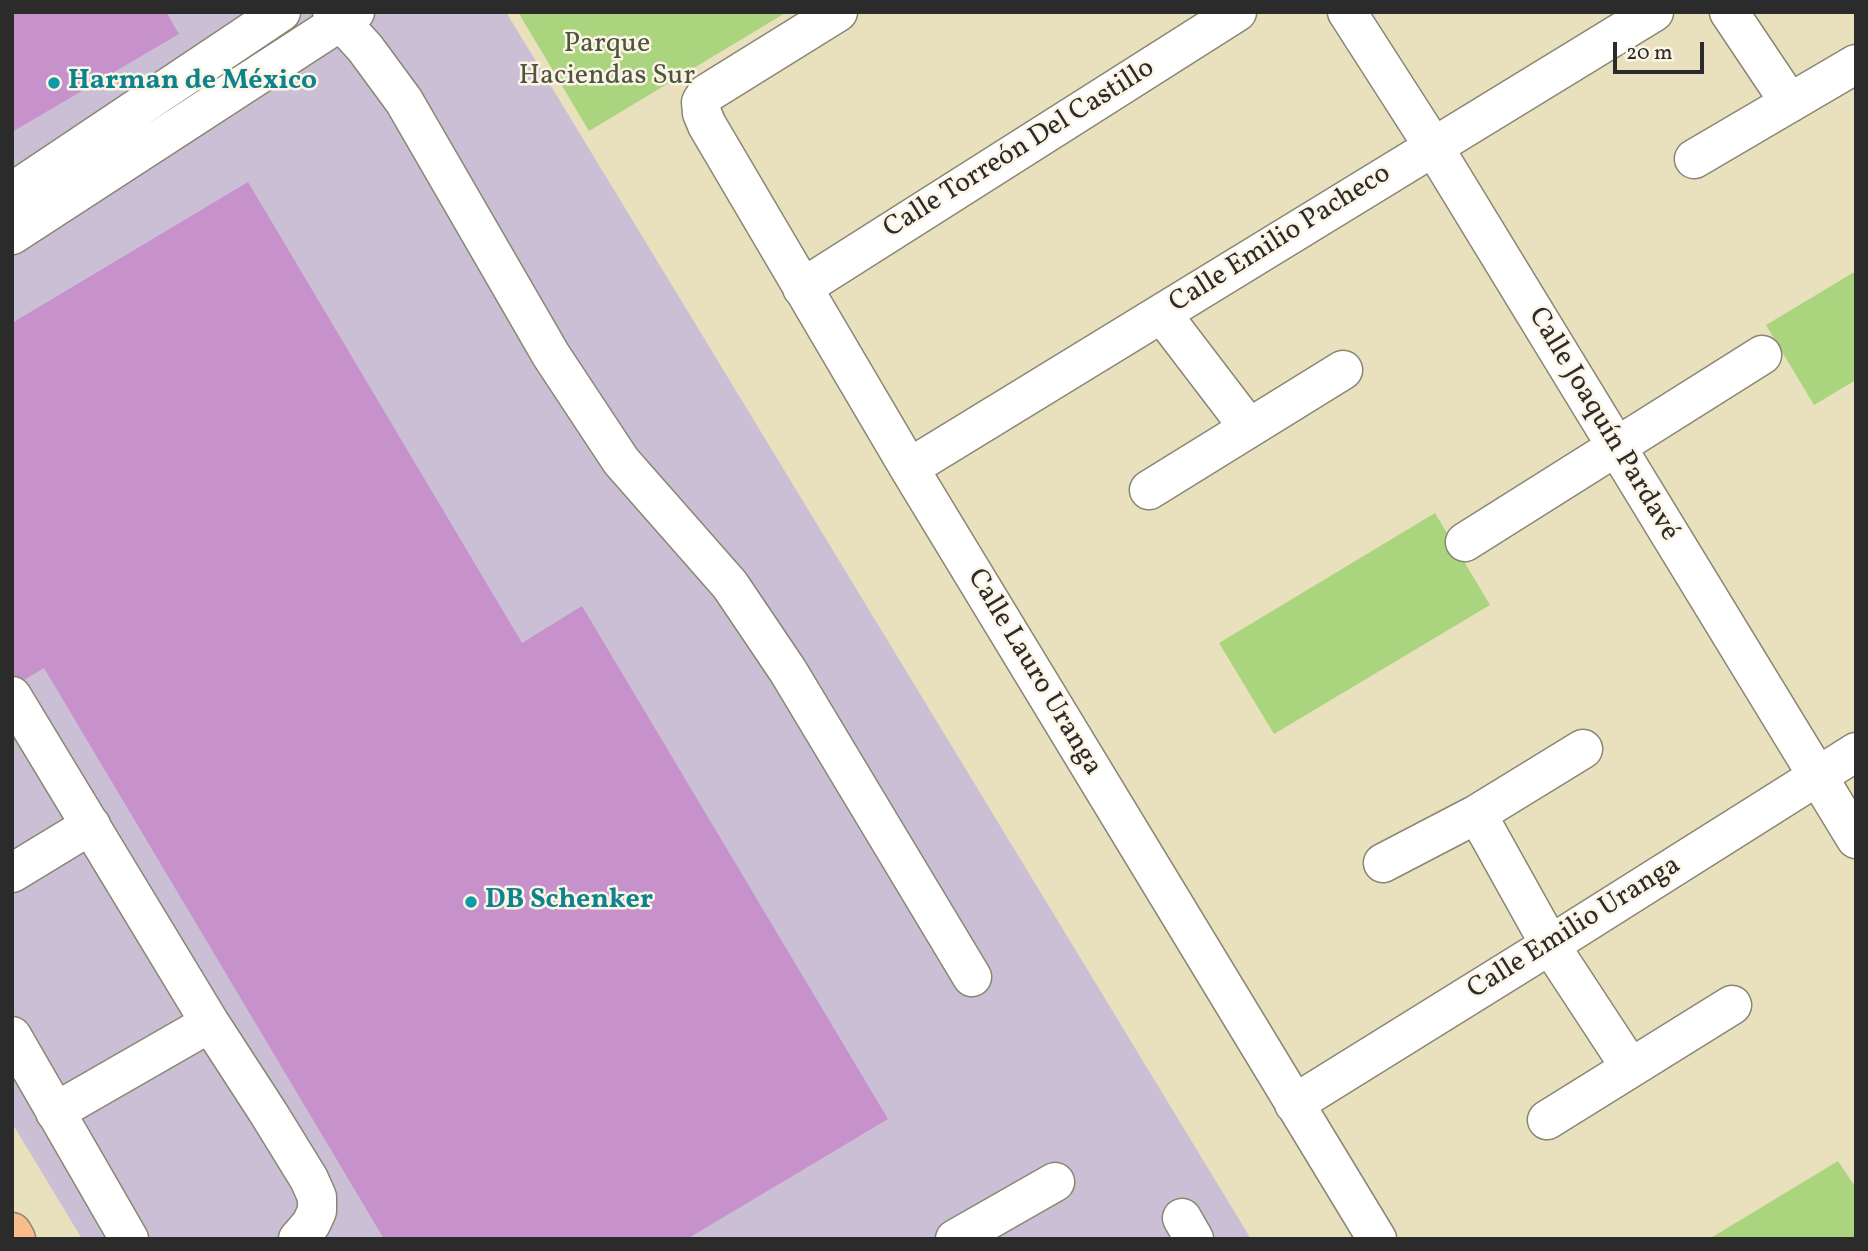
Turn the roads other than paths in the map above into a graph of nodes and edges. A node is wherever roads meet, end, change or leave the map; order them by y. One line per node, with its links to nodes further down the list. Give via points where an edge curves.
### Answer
1 (281, 12): 12 (street)
2 (838, 12): 14 (street, Calle Lauro Uranga, via 706,94 701,102 707,125)
3 (1237, 12): 14 (street, Calle Torreón Del Castillo)
4 (1347, 12): 10 (street, Calle Joaquín Pardavé)
5 (1654, 12): 10 (street, Calle Emilio Pacheco)
6 (1729, 12): 9 (street)
7 (342, 15): 13 (street); 33 (street, via 404,101 551,355 621,461 730,585 773,649)
8 (1856, 64): 9 (street)
9 (1790, 103): 11 (street)
10 (1433, 146): 15 (street, Calle Emilio Pacheco); 19 (street, Calle Joaquín Pardavé)
11 (1694, 159)
12 (12, 192)
13 (12, 235)
14 (802, 288): 20 (street, Calle Lauro Uranga)
15 (1162, 313): 18 (street); 20 (street, Calle Emilio Pacheco)
16 (1762, 355): 19 (street)
17 (1343, 370): 18 (street)
18 (1249, 428): 21 (street)
19 (1616, 447): 22 (street); 26 (street, Calle Joaquín Pardavé)
20 (909, 468): 38 (street, Calle Lauro Uranga)
21 (1149, 490)
22 (1465, 542)
23 (12, 696): 28 (street)
24 (1583, 749): 27 (street)
25 (1856, 752): 26 (street, Calle Emilio Uranga)
26 (1817, 776): 29 (street, Calle Joaquín Pardavé); 32 (street, Calle Emilio Uranga)
27 (1477, 814): 30 (street); 32 (street)
28 (91, 825): 31 (street); 35 (street)
29 (1856, 839)
30 (1383, 863)
31 (12, 873)
32 (1550, 945): 37 (street); 38 (street, Calle Emilio Uranga)
33 (972, 977)
34 (1732, 1005): 37 (street)
35 (210, 1023): 39 (street); 45 (street, via 317,1197 317,1211)
36 (12, 1036): 39 (street)
37 (1630, 1067): 40 (street)
38 (1294, 1104): 47 (street, Calle Lauro Uranga)
39 (55, 1112): 44 (street)
40 (1547, 1120)
41 (1055, 1182): 46 (street)
42 (12, 1233): 43 (main road)
43 (16, 1239)
44 (129, 1239)
45 (298, 1239)
46 (955, 1239)
47 (1377, 1239)

